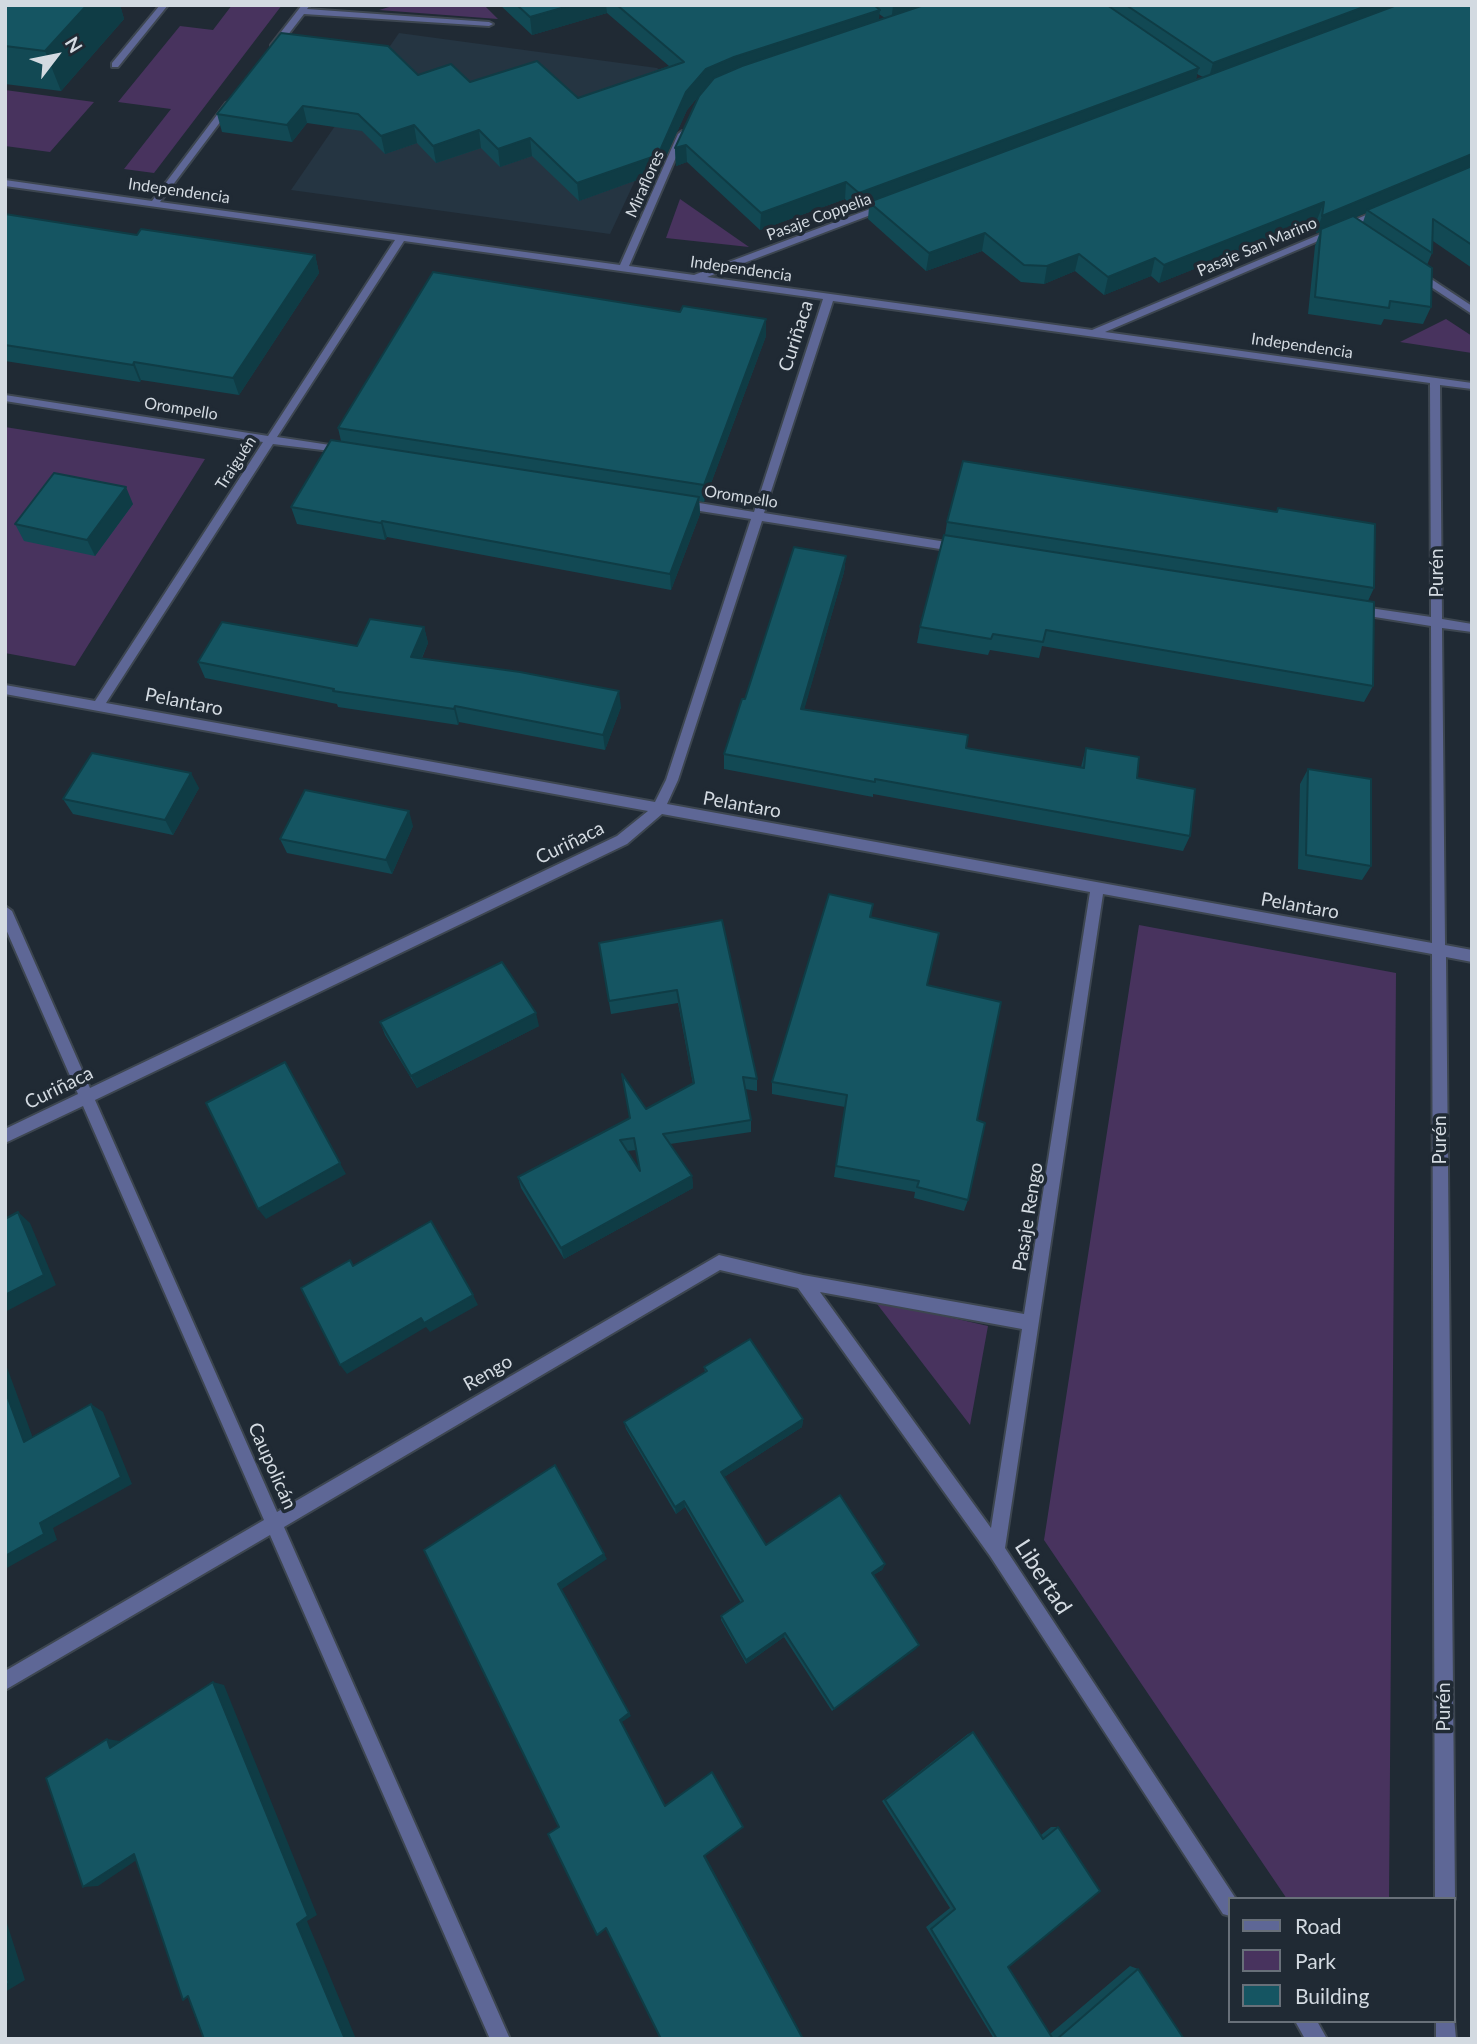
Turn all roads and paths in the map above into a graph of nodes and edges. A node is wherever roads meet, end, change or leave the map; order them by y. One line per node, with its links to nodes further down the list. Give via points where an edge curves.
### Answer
1 (164, 5): 5 (street)
2 (304, 8): 3 (street); 4 (street)
3 (489, 24)
4 (269, 54)
5 (115, 65)
6 (236, 97): 9 (street)
7 (687, 123): 16 (street, Miraflores)
8 (5, 183): 9 (street, Independencia)
9 (154, 204): 14 (street, Independencia)
10 (893, 204): 17 (street, Pasaje Coppelia)
11 (1398, 205): 12 (street, Pasaje San Marino)
12 (1348, 226): 13 (street); 20 (street, Pasaje San Marino)
13 (1359, 234)
14 (401, 238): 16 (street, Independencia); 24 (street, Traiguén)
15 (1404, 265): 19 (street)
16 (623, 269): 17 (street, Independencia)
17 (694, 278): 18 (street, Independencia)
18 (829, 297): 20 (street, Independencia); 27 (street, Curiñaca)
19 (1472, 311)
20 (1092, 333): 21 (street, Independencia)
21 (1435, 381): 22 (street, Independencia); 30 (street, Purén)
22 (1472, 386)
23 (5, 398): 24 (street, Orompello)
24 (271, 439): 25 (street, Orompello); 33 (street, Traiguén)
25 (357, 453)
26 (673, 502): 27 (street, Orompello)
27 (757, 516): 28 (street, Orompello); 34 (street, Curiñaca, via 672,780)
28 (971, 550)
29 (1343, 608): 30 (street)
30 (1437, 623): 31 (street); 37 (street, Purén)
31 (1472, 628)
32 (5, 688): 33 (street, Pelantaro)
33 (98, 706): 34 (street, Pelantaro)
34 (658, 810): 35 (street, Pelantaro); 39 (street, Curiñaca, via 622,840)
35 (1097, 889): 37 (street, Pelantaro); 42 (street, Pasaje Rengo)
36 (5, 911): 39 (street, Caupolicán)
37 (1439, 950): 38 (street, Pelantaro); 46 (street, Purén)
38 (1472, 956)
39 (86, 1096): 40 (street, Curiñaca); 43 (street, Caupolicán)
40 (5, 1136)
41 (803, 1282): 42 (street, Rengo); 43 (street, Rengo, via 719,1262); 44 (street, Libertad)
42 (1031, 1323): 44 (street, Pasaje Rengo)
43 (274, 1523): 45 (street, Rengo); 49 (street, Caupolicán)
44 (996, 1550): 47 (street, Libertad)
45 (5, 1682)
46 (1445, 1897)
47 (1228, 1904)
48 (1306, 2023): 50 (street)
49 (500, 2039)
50 (1317, 2039)

